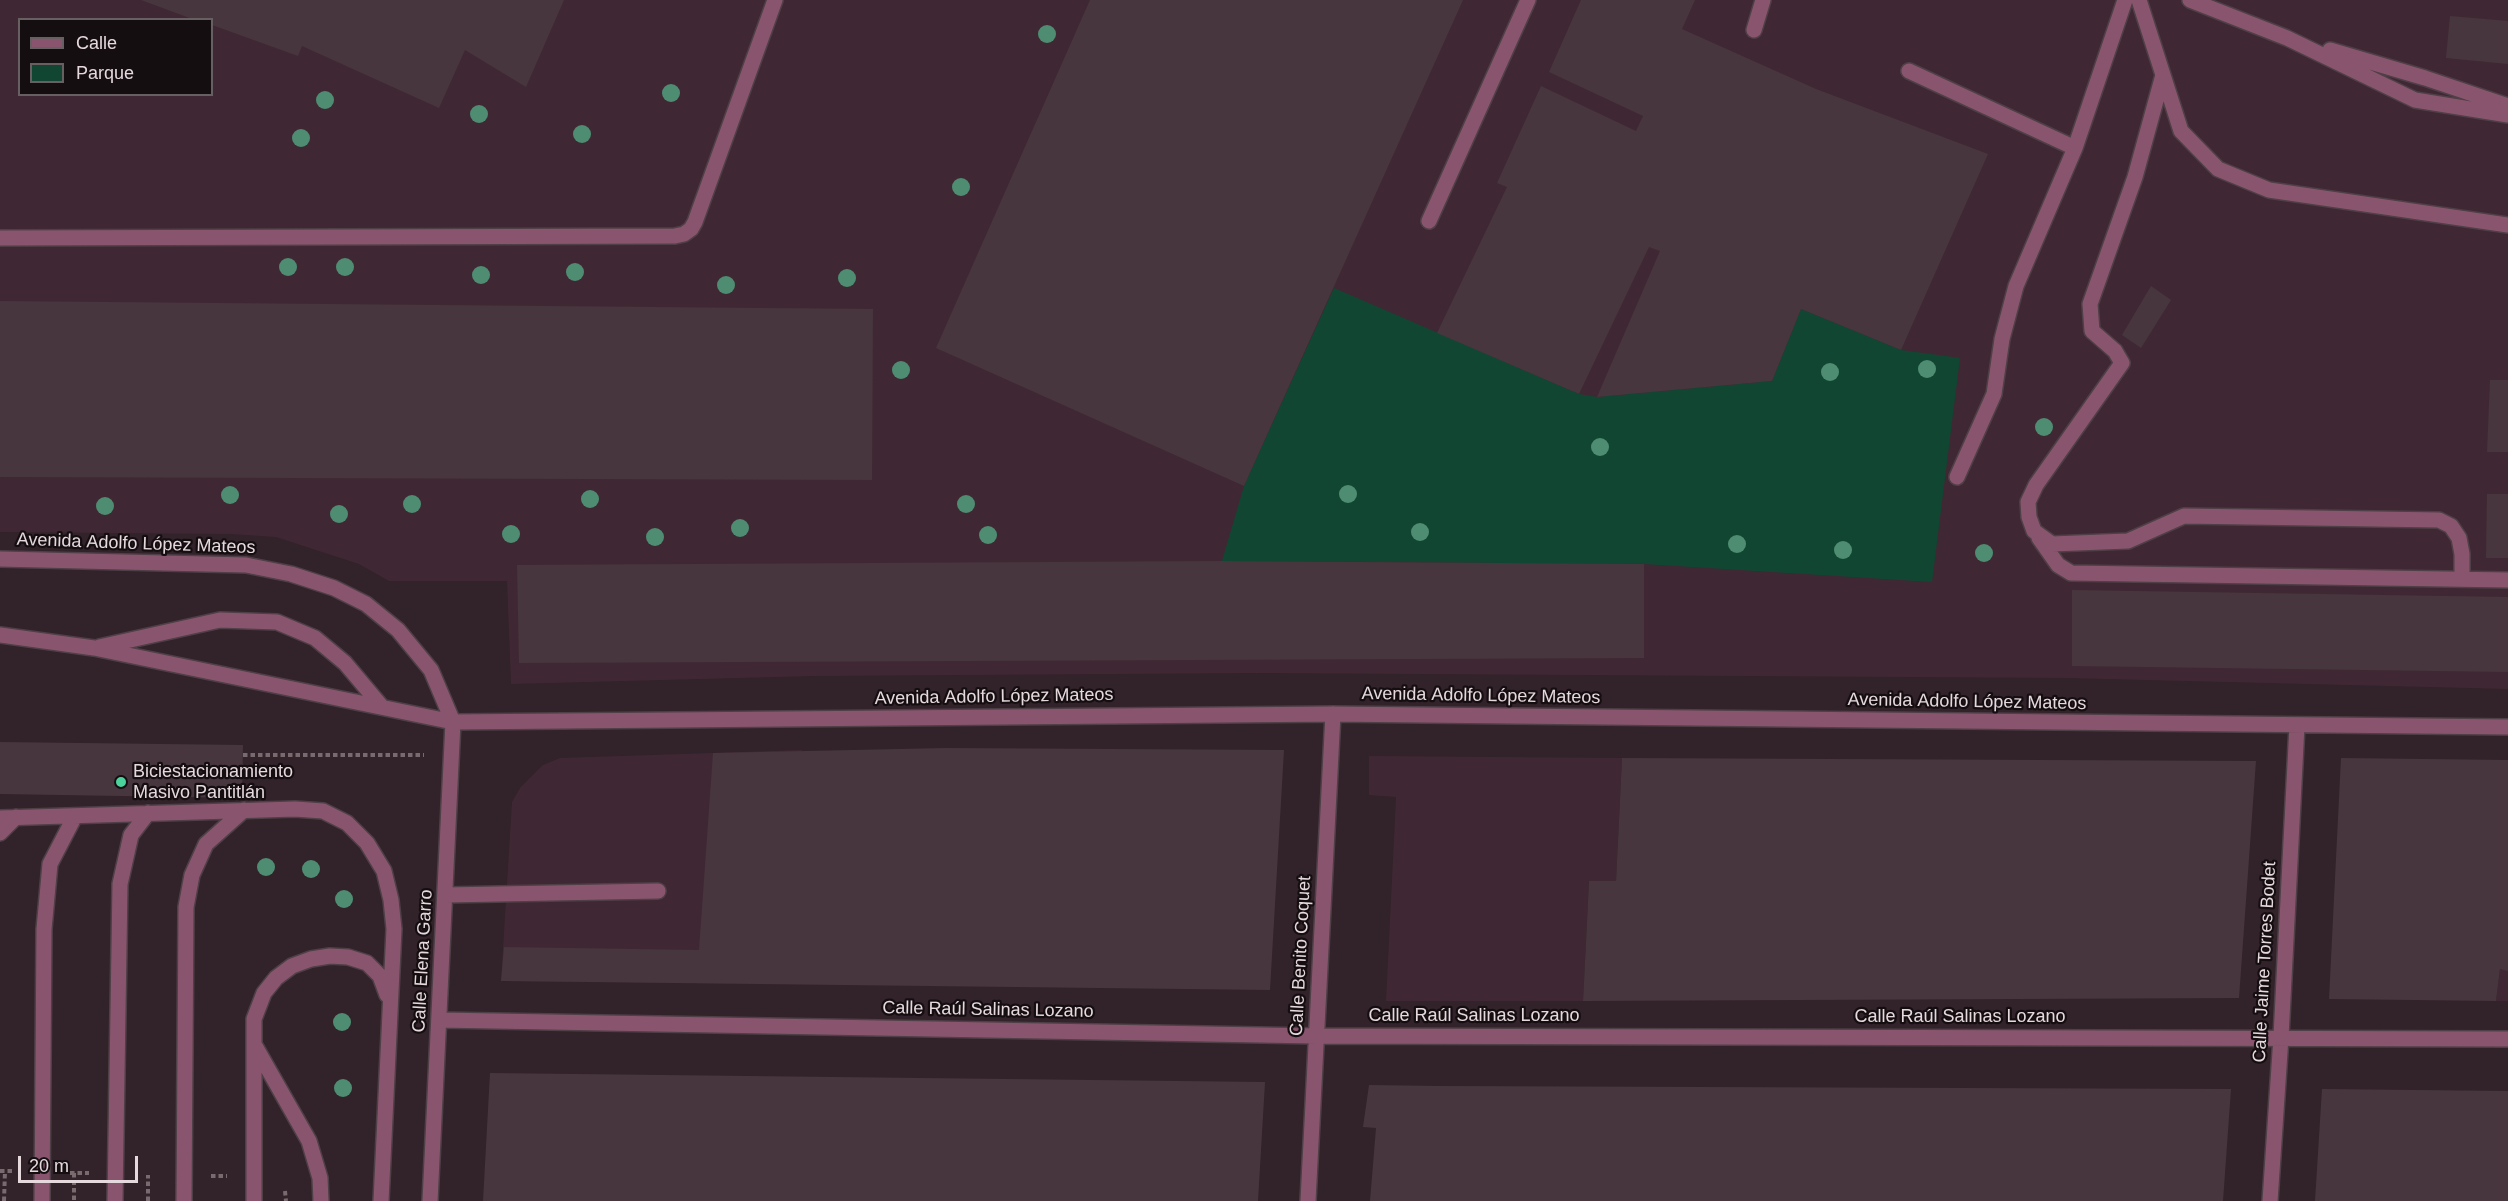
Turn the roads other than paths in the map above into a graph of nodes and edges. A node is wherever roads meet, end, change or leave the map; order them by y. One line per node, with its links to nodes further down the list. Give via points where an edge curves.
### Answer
1 (775, 0): 16 (street, via 695,222 684,234)
2 (1528, 0): 14 (street)
3 (1762, 0): 7 (street)
4 (2125, 0): 13 (street)
5 (2139, 0): 10 (street)
6 (2190, 0): 8 (street)
7 (1754, 30)
8 (2287, 38): 11 (street); 12 (street, via 2415,100)
9 (1909, 71): 13 (street)
10 (2163, 75): 15 (street, via 2181,131 2218,169 2269,190); 18 (street, via 2135,177 2090,304 2092,331 2115,351 2122,363 2036,484 2028,502)
11 (2508, 106)
12 (2508, 115)
13 (2075, 148): 17 (street, via 2016,286 2002,339 1994,394)
14 (1429, 221)
15 (2508, 225)
16 (0, 238)
17 (1957, 477)
18 (2034, 531): 20 (street, via 2048,554 2071,573); 20 (street, via 2052,544 2128,541 2184,516 2439,520 2451,526 2458,538)
19 (0, 559): 26 (street, Avenida Adolfo López Mateos, via 246,565 334,588 366,604 398,630 431,670)
20 (2462, 579): 21 (street)
21 (2508, 580)
22 (0, 635): 23 (street, Avenida Adolfo López Mateos)
23 (94, 648): 24 (street, Avenida Adolfo López Mateos); 24 (street, via 220,620 277,622 315,639 345,663)
24 (382, 707): 26 (street, Avenida Adolfo López Mateos)
25 (1333, 714): 26 (street, Avenida Adolfo López Mateos); 27 (street, Avenida Adolfo López Mateos); 39 (street, Calle Benito Coquet)
26 (453, 722): 36 (street, Calle Elena Garro)
27 (2297, 725): 28 (street, Avenida Adolfo López Mateos); 40 (street, Calle Jaime Torres Bodet)
28 (2508, 727)
29 (244, 810): 30 (street); 37 (street, via 323,811 347,823 367,843 384,871 391,900 394,929); 45 (street, via 206,844 192,875 186,908)
30 (148, 813): 31 (street); 44 (street, via 131,835 120,884)
31 (75, 816): 32 (street); 43 (street, via 50,864 44,929)
32 (16, 817): 33 (street); 34 (street)
33 (0, 818)
34 (0, 833)
35 (658, 891): 36 (street)
36 (445, 895): 38 (street, Calle Elena Garro)
37 (390, 1000): 42 (street, via 380,976 367,963 348,957 311,959 292,966 264,993 254,1019); 48 (street)
38 (440, 1020): 39 (street, Calle Raúl Salinas Lozano); 49 (street, Calle Elena Garro)
39 (1316, 1036): 40 (street, Calle Raúl Salinas Lozano); 50 (street, Calle Benito Coquet)
40 (2281, 1037): 41 (street, Calle Raúl Salinas Lozano); 51 (street, Calle Jaime Torres Bodet)
41 (2508, 1039)
42 (255, 1046): 46 (street); 47 (street, via 309,1140 320,1178)
43 (42, 1201)
44 (115, 1201)
45 (184, 1201)
46 (254, 1201)
47 (321, 1201)
48 (381, 1201)
49 (430, 1201)
50 (1308, 1201)
51 (2270, 1201)

